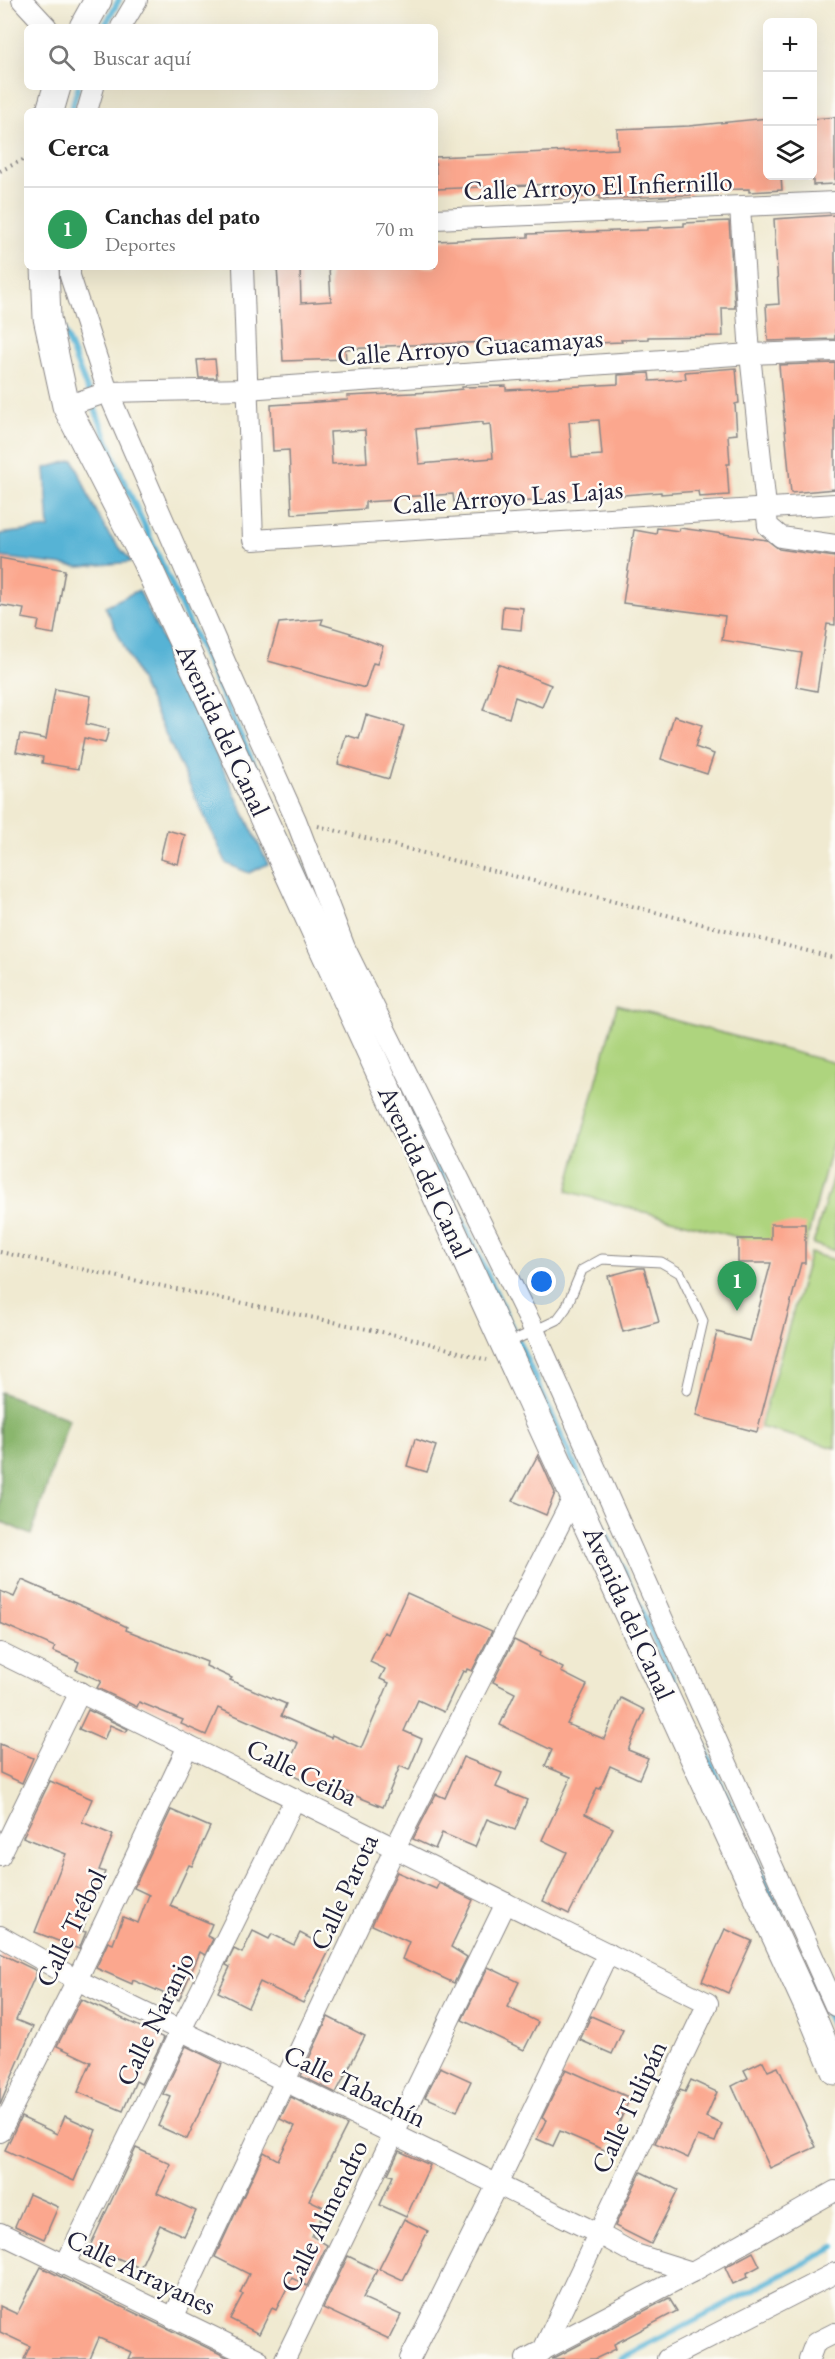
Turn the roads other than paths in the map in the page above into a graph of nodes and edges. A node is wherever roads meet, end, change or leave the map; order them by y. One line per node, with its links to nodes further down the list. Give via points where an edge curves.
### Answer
1 (22, 0): 4 (street)
2 (98, 0): 5 (street)
3 (137, 0): 6 (street)
4 (44, 24)
5 (85, 24)
6 (123, 24)
7 (56, 90): 9 (street)
8 (93, 90): 10 (street)
9 (51, 108)
10 (88, 108)
11 (835, 202): 12 (street, Calle Arroyo El Infiernillo)
12 (740, 207): 13 (street, Calle Arroyo El Infiernillo); 18 (street)
13 (438, 219)
14 (45, 270): 20 (street, Avenida del Canal, via 47,318)
15 (70, 270): 20 (street)
16 (243, 270): 19 (street)
17 (835, 351): 18 (street, Calle Arroyo Guacamayas)
18 (750, 354): 19 (street, Calle Arroyo Guacamayas); 22 (street)
19 (246, 389): 20 (street, Calle Arroyo Guacamayas); 22 (street, Calle Arroyo Las Lajas, via 253,540)
20 (86, 399): 24 (street, Avenida del Canal, via 145,560); 24 (street, via 226,664 296,820 345,948)
21 (835, 504): 22 (street, Calle Arroyo Las Lajas)
22 (766, 508): 23 (street, via 768,526 781,537)
23 (835, 545)
24 (516, 1345): 25 (lane, via 557,1320 582,1270 602,1259 661,1262 680,1273 703,1321); 26 (street, Avenida del Canal); 38 (street)
25 (687, 1390)
26 (575, 1494): 31 (street, Calle Parota); 40 (street, Avenida del Canal)
27 (0, 1653): 28 (street, Calle Ceiba)
28 (80, 1692): 29 (street, Calle Ceiba); 32 (street)
29 (188, 1746): 30 (street, Calle Ceiba); 36 (street, Calle Trébol)
30 (295, 1799): 31 (street, Calle Ceiba); 39 (street, Calle Naranjo)
31 (394, 1848): 33 (street, Calle Ceiba); 41 (street, Calle Parota)
32 (0, 1856)
33 (506, 1903): 35 (street, Calle Ceiba); 43 (street, Calle Almendro)
34 (0, 1936): 36 (street, Calle Tabachín)
35 (608, 1953): 37 (street, Calle Ceiba); 44 (street)
36 (77, 1980): 39 (street, Calle Tabachín); 42 (street, Calle Trébol)
37 (708, 2003): 47 (street, Calle Tulipán)
38 (835, 2006)
39 (180, 2030): 41 (street, Calle Tabachín); 48 (street, Calle Naranjo)
40 (835, 2071)
41 (285, 2081): 43 (street, Calle Tabachín); 51 (street, Calle Parota)
42 (0, 2132)
43 (394, 2135): 44 (street, Calle Tabachín); 55 (street, Calle Almendro)
44 (497, 2185): 47 (street, Calle Tabachín); 56 (street)
45 (835, 2191): 49 (street)
46 (0, 2233): 48 (street, Calle Arrayanes)
47 (599, 2234): 49 (street, Calle Tabachín, via 635,2254); 53 (street, Calle Tulipán)
48 (65, 2265): 51 (street, Calle Arrayanes)
49 (692, 2272): 53 (street)
50 (835, 2273): 57 (street)
51 (173, 2318): 54 (street, Calle Arrayanes)
52 (835, 2333): 58 (street, via 815,2343)
53 (534, 2356)
54 (258, 2359)
55 (285, 2359)
56 (410, 2359)
57 (667, 2359)
58 (809, 2359)

